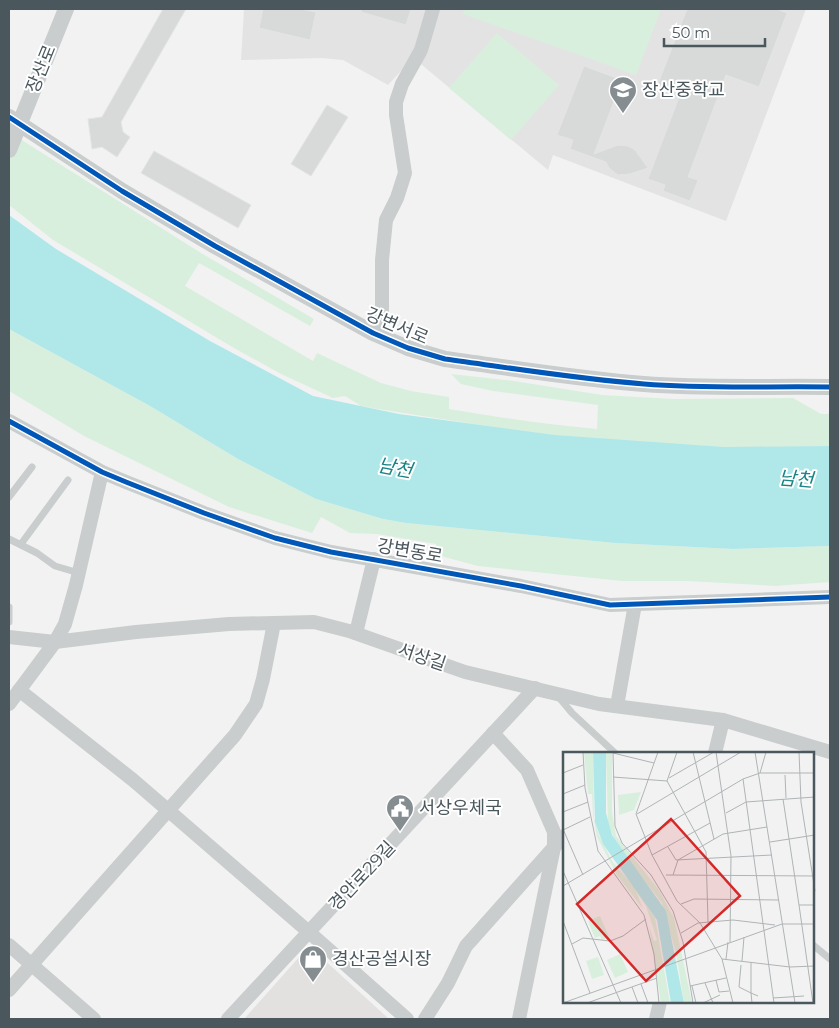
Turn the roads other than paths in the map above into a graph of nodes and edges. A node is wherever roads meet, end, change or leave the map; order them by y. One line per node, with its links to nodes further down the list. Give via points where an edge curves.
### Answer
1 (66, 9): 3 (street, 장산로)
2 (433, 9): 5 (street, via 421,50 396,102 405,173 386,220 382,314)
3 (14, 124): 4 (street, 장산로); 5 (street, 강변서로, via 214,246)
4 (9, 150)
5 (374, 333): 6 (street, 강변서로, via 445,359 589,379 704,386)
6 (830, 387)
7 (9, 421): 9 (street, 강변동로)
8 (32, 467): 11 (lane)
9 (102, 472): 14 (street, 강변동로, via 275,538 331,552); 15 (street)
10 (68, 480): 13 (lane)
11 (9, 498)
12 (9, 539): 13 (lane)
13 (21, 544): 15 (lane, via 55,566)
14 (374, 558): 17 (street, 강변동로, via 610,605); 21 (street)
15 (79, 573): 23 (street, via 66,624)
16 (830, 597): 17 (street, 강변동로)
17 (635, 604): 28 (street)
18 (9, 607): 19 (lane)
19 (9, 622)
20 (274, 623): 21 (street, 서상길, via 314,622); 23 (street, 서상길, via 136,632); 34 (street, via 256,704 235,735)
21 (356, 633): 24 (street, 서상길, via 465,672)
22 (9, 637): 23 (street, 서상길)
23 (55, 642): 25 (street)
24 (535, 688): 26 (street, 서상길); 30 (street, 경안로29길)
25 (19, 690): 27 (street); 34 (street)
26 (556, 693): 28 (street, 서상길); 31 (lane, via 572,713)
27 (9, 704)
28 (617, 706): 29 (street, 서상길)
29 (723, 720): 32 (street); 33 (street, 서상길)
30 (493, 733): 36 (street, via 527,770 554,832); 37 (street, 경안로29길)
31 (614, 752)
32 (715, 752)
33 (830, 752)
34 (168, 811): 37 (street); 41 (street)
35 (563, 837): 36 (street)
36 (554, 847): 47 (street, via 466,946); 48 (street)
37 (310, 932): 45 (street, 경안로29길); 46 (street)
38 (9, 945): 41 (street)
39 (814, 946): 40 (lane)
40 (830, 959)
41 (32, 965): 42 (street); 44 (street)
42 (9, 990)
43 (660, 1003): 49 (street)
44 (94, 1019)
45 (228, 1019)
46 (407, 1019)
47 (425, 1019)
48 (520, 1019)
49 (656, 1019)

